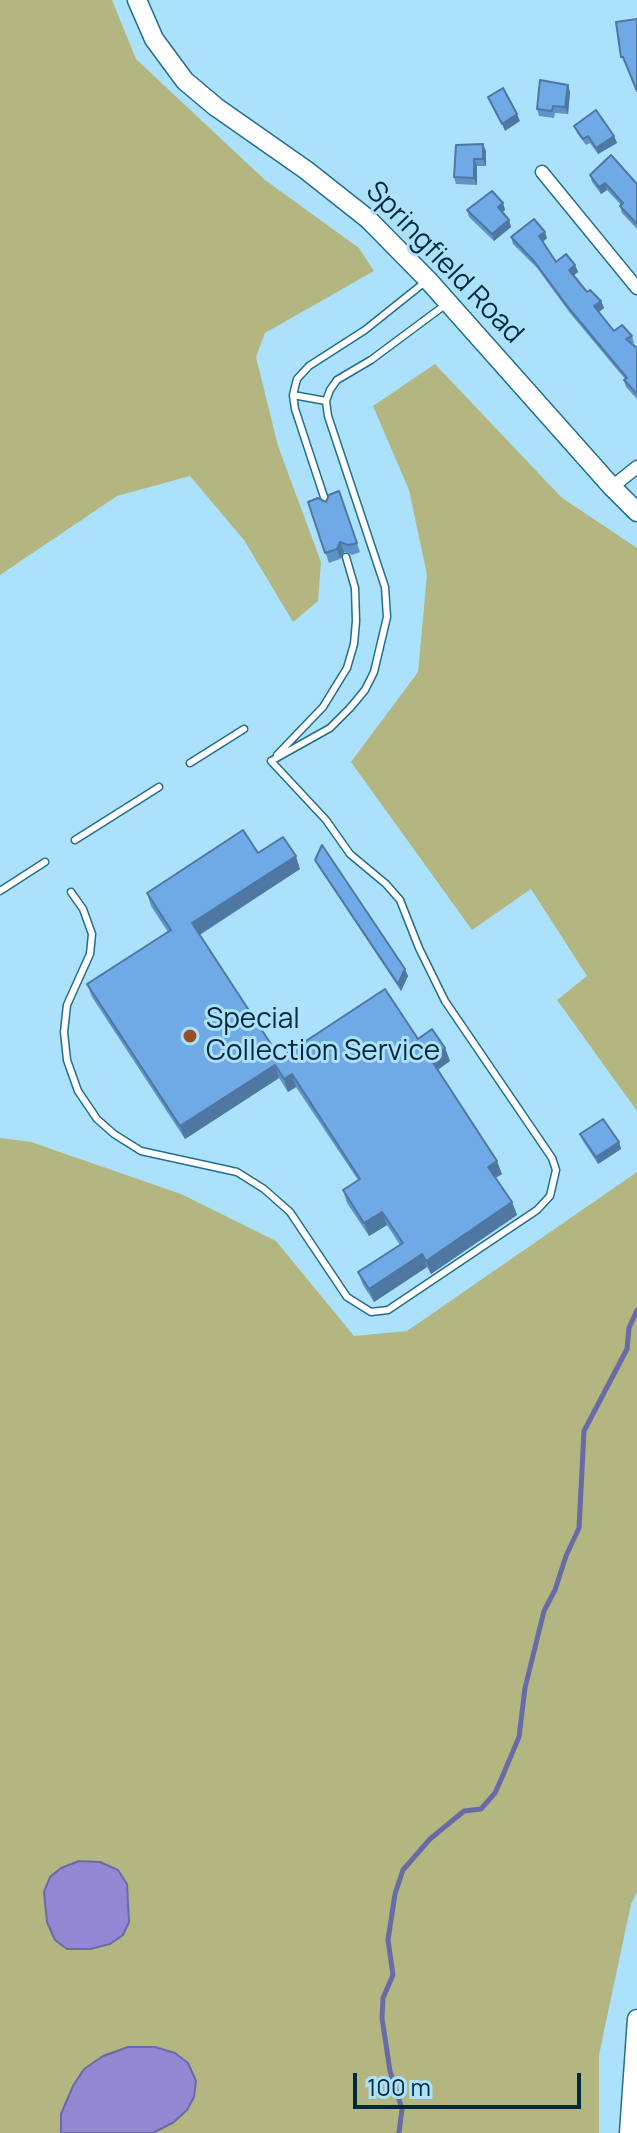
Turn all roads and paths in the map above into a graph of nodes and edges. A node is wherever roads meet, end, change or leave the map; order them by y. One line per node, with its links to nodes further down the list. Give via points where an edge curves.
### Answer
1 (137, 0): 3 (street, Springfield Road, via 154,39 185,81 346,200)
2 (542, 172): 4 (street)
3 (428, 280): 5 (street, Springfield Road); 6 (lane, via 309,366 297,379)
4 (637, 288)
5 (448, 302): 7 (lane, via 337,380); 9 (street, Springfield Road)
6 (293, 395): 7 (lane); 10 (lane)
7 (326, 401): 14 (lane, via 385,587 387,617 365,690 330,728)
8 (637, 467): 9 (street)
9 (612, 487): 11 (street, Springfield Road)
10 (327, 506)
11 (637, 512)
12 (346, 557): 14 (lane, via 355,588 356,621 347,668 323,707)
13 (244, 729): 15 (lane)
14 (271, 761): 20 (lane, via 350,854 400,900 445,1001 556,1170 550,1196 537,1210 388,1310 371,1312 347,1297 290,1212 264,1189 237,1172 141,1151 97,1119 78,1091 67,1060 67,1005 90,954 92,934)
15 (190, 763)
16 (159, 787): 17 (lane)
17 (75, 840)
18 (45, 862): 19 (lane)
19 (0, 891)
20 (71, 892)
21 (637, 2019): 22 (street)
22 (629, 2133)

